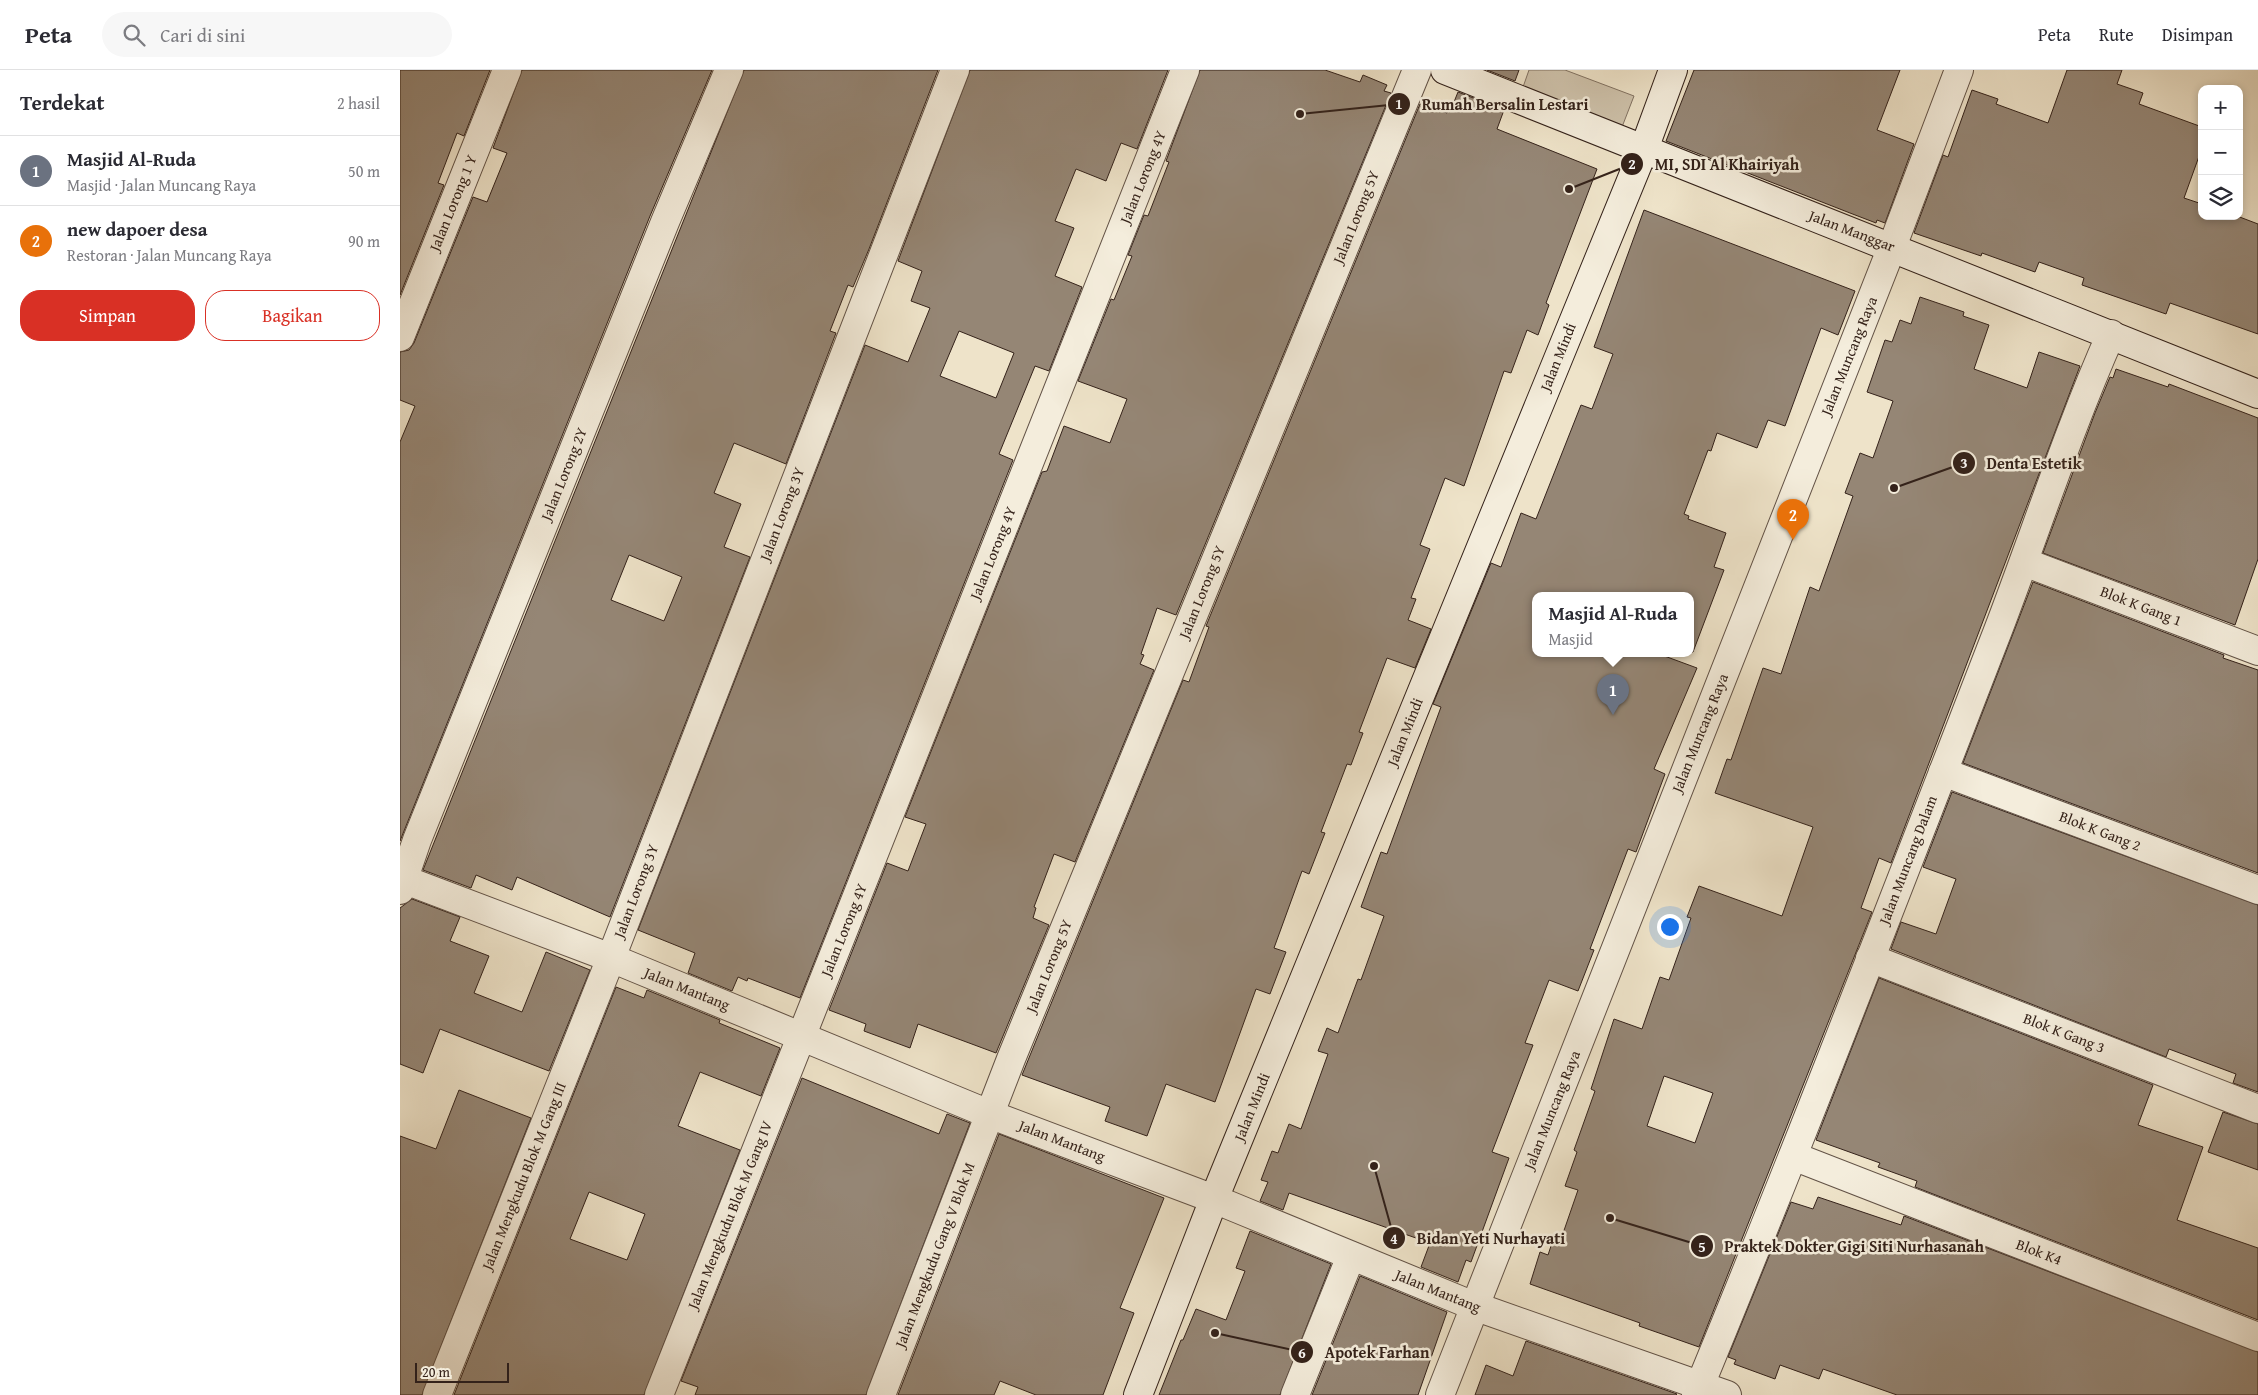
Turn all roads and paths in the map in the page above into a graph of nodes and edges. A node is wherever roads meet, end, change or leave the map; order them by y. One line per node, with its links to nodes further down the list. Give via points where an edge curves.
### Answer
1 (507, 70): 12 (street, Jalan Lorong 1 Y)
2 (729, 70): 17 (street, Jalan Lorong 2Y, via 653,250)
3 (955, 70): 19 (street, Jalan Lorong 3Y)
4 (1185, 70): 21 (street, Jalan Lorong 4Y)
5 (1417, 70): 23 (street, Jalan Lorong 5Y)
6 (1445, 70): 9 (street, Jalan Manggar)
7 (1673, 70): 9 (street, Jalan Mindi)
8 (1959, 70): 10 (street, Jalan Muncang Raya)
9 (1644, 149): 10 (street, Jalan Manggar); 25 (street, Jalan Mindi)
10 (1892, 246): 11 (street, Jalan Manggar); 27 (street, Jalan Muncang Raya)
11 (2110, 334): 13 (street, Jalan Manggar); 14 (street, Jalan Muncang Dalam)
12 (400, 337)
13 (2258, 394)
14 (2024, 562): 15 (street, Blok K Gang 1); 16 (street, Jalan Muncang Dalam)
15 (2258, 651)
16 (1943, 772): 18 (street, Blok K Gang 2); 20 (street, Jalan Muncang Dalam)
17 (401, 883): 19 (street, Jalan Mantang)
18 (2258, 890)
19 (611, 958): 21 (street, Jalan Mantang); 30 (street, Jalan Mengkudu Blok M Gang III)
20 (1870, 958): 22 (street, Blok K Gang 3); 24 (street, Jalan Muncang Dalam)
21 (802, 1036): 23 (street, Jalan Mantang); 31 (street, Jalan Mengkudu Blok M Gang IV)
22 (2258, 1109)
23 (989, 1114): 25 (street, Jalan Mantang); 32 (street, Jalan Mengkudu Gang V Blok M)
24 (1793, 1156): 28 (street, Blok K4); 29 (street, Jalan Muncang Dalam)
25 (1214, 1199): 26 (street, Jalan Mantang); 33 (street, Jalan Mindi)
26 (1351, 1256): 27 (street, Jalan Mantang); 34 (street)
27 (1474, 1306): 29 (street, Jalan Mantang); 35 (street, Jalan Muncang Raya)
28 (2258, 1337)
29 (1698, 1390): 36 (street, Jalan Mantang)
30 (437, 1395)
31 (659, 1395)
32 (881, 1395)
33 (1138, 1395)
34 (1295, 1395)
35 (1440, 1395)
36 (1727, 1395)

